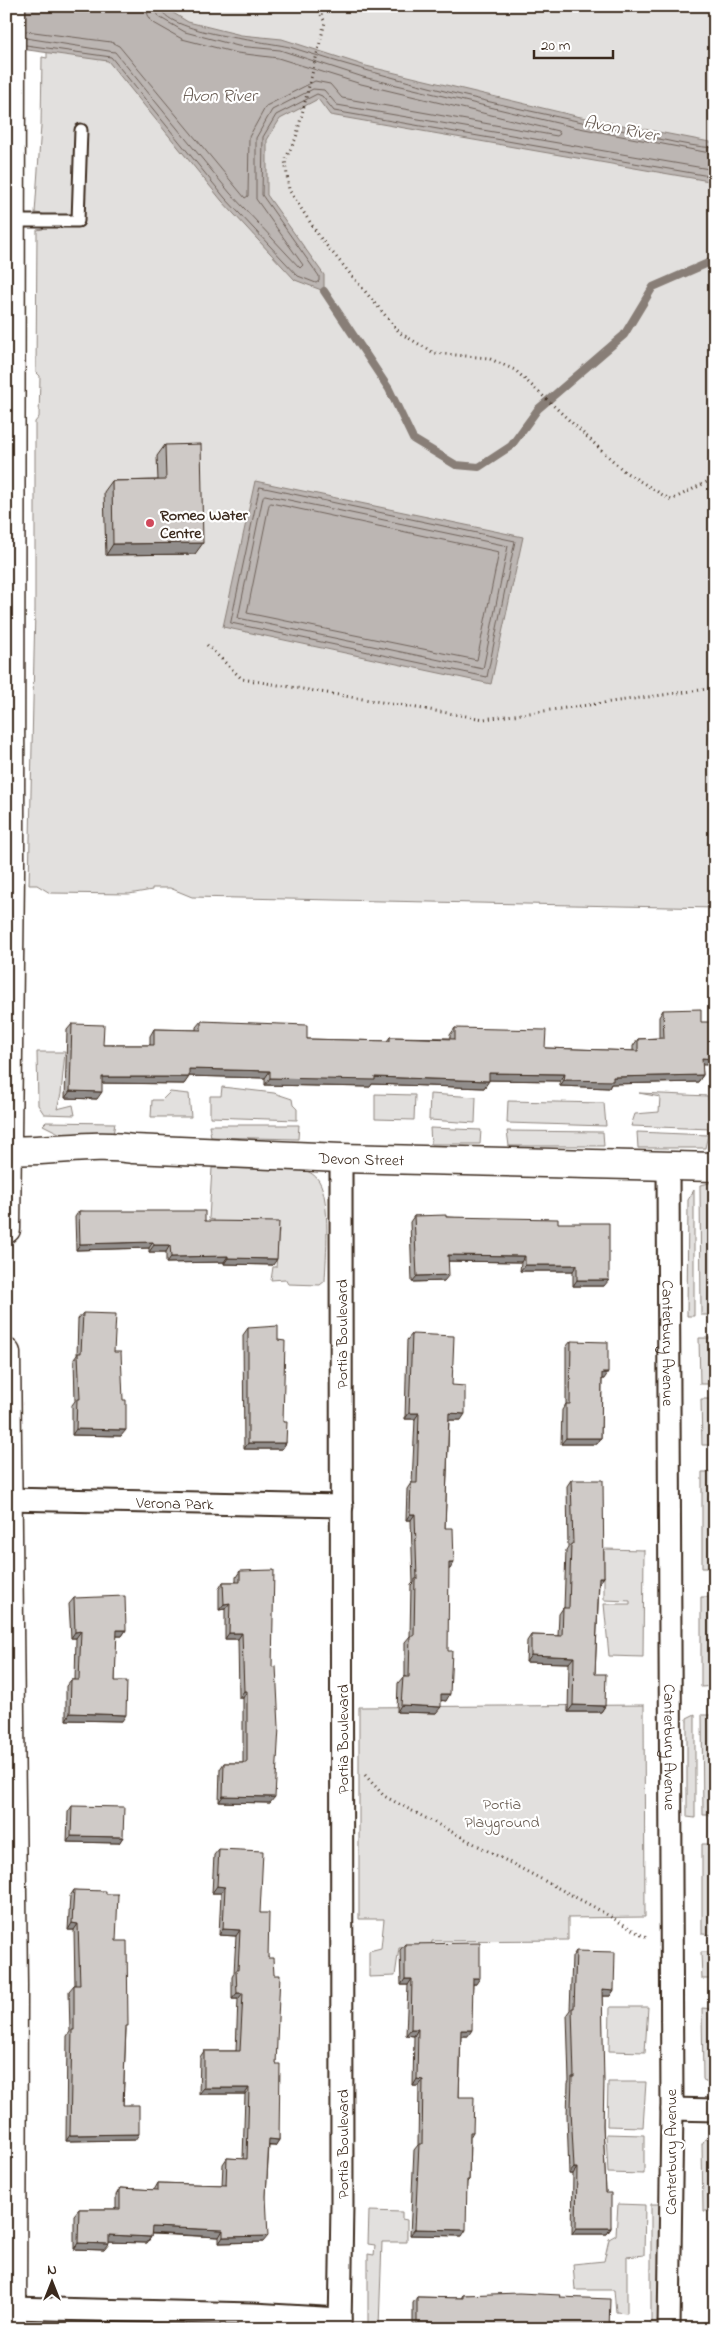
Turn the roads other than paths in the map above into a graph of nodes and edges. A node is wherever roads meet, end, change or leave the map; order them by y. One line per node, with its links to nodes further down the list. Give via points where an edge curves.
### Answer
1 (11, 6): 3 (main road)
2 (81, 130): 3 (lane, via 78,222)
3 (11, 222): 4 (main road)
4 (8, 873): 5 (main road)
5 (8, 1150): 6 (main road, Devon Street, via 34,1152 117,1146); 9 (main road)
6 (341, 1158): 7 (main road, Devon Street); 12 (street, Portia Boulevard)
7 (668, 1165): 8 (main road, Devon Street); 14 (street, Canterbury Avenue)
8 (715, 1167)
9 (6, 1229)
10 (6, 1353): 11 (main road)
11 (7, 1499): 12 (street, Verona Park); 13 (main road)
12 (342, 1506): 17 (street, Portia Boulevard)
13 (10, 2002): 16 (main road)
14 (672, 2109): 15 (street); 18 (street, Canterbury Avenue)
15 (715, 2110)
16 (12, 2318): 17 (street, via 253,2314)
17 (340, 2324)
18 (669, 2329)

